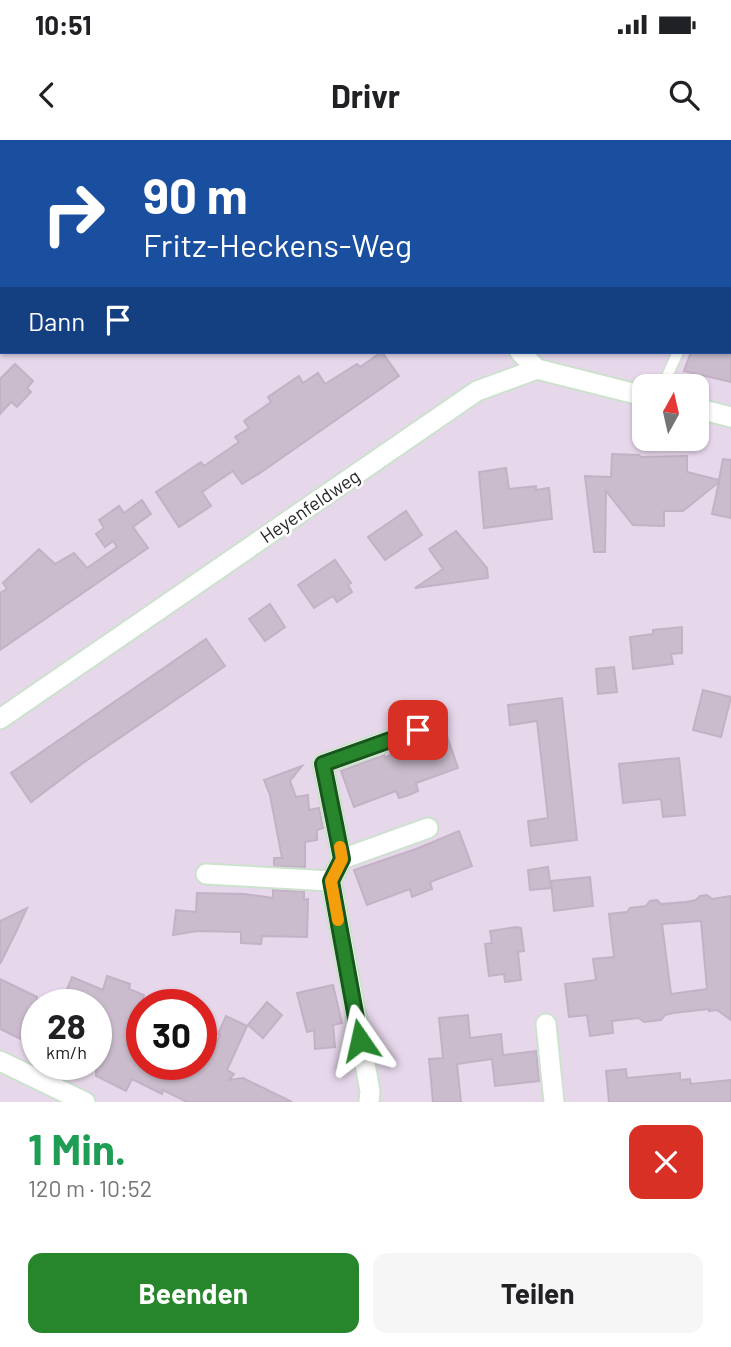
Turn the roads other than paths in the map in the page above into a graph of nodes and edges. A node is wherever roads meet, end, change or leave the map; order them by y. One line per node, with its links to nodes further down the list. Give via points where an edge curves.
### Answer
1 (522, 354): 3 (street)
2 (677, 354): 4 (lane)
3 (537, 369): 5 (street); 8 (street, Heyenfeldweg, via 477,391)
4 (668, 374)
5 (632, 393)
6 (709, 411): 7 (street)
7 (731, 417)
8 (0, 719)
9 (418, 730): 11 (street, via 323,764)
10 (428, 828): 11 (street)
11 (342, 859): 13 (street)
12 (206, 874): 13 (street)
13 (331, 881): 17 (street)
14 (546, 1024): 18 (street)
15 (0, 1061): 16 (street)
16 (85, 1102)
17 (369, 1102)
18 (554, 1102)

